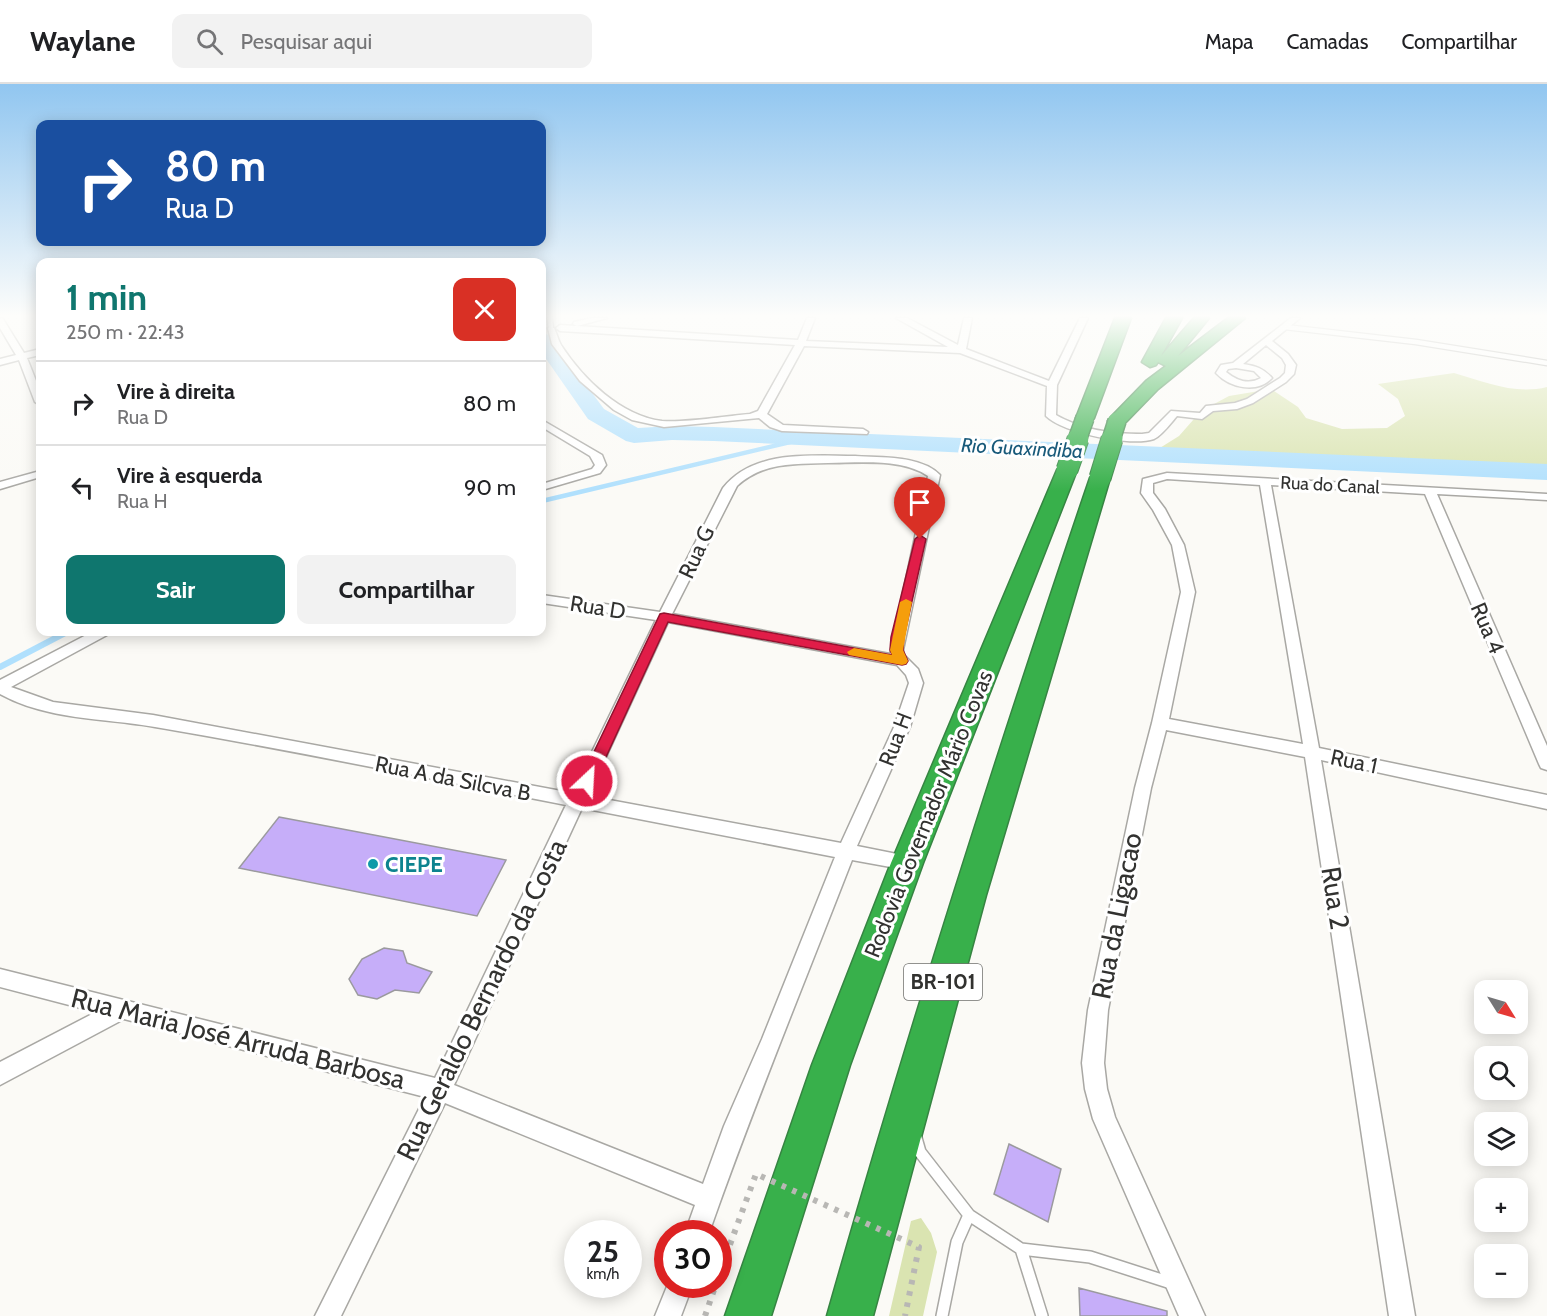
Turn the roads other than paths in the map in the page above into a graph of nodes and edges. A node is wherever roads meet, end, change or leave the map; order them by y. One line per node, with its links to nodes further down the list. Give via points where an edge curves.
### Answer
1 (29, 375): 12 (street)
2 (582, 375): 13 (street, via 618,408 636,418 664,424)
3 (782, 375): 13 (street)
4 (1028, 375): 11 (street)
5 (1057, 375): 11 (street)
6 (1101, 375): 36 (highway, Rodovia Governador Mário Covas / BR-101, bridge, via 1067,470)
7 (1142, 375): 14 (highway, BR-101)
8 (1154, 375): 14 (highway, BR-101)
9 (1164, 375): 14 (highway, BR-101)
10 (1288, 375): 11 (street, via 1243,405 1210,408 1202,416 1173,414 1154,434 1145,437 1070,425 1051,416)
11 (1052, 385)
12 (36, 392)
13 (761, 414): 16 (street, via 782,428)
14 (1116, 421): 41 (highway, BR-101, bridge)
15 (546, 425): 19 (street, via 601,462 596,471)
16 (863, 432)
17 (36, 475): 20 (street)
18 (1265, 481): 22 (street, Rua do Canal); 24 (street, Rua do Canal, via 1153,478 1147,481 1146,488); 31 (street, Rua 2)
19 (546, 483)
20 (0, 486)
21 (729, 488): 26 (street, Rua G); 28 (street, Rua H, via 746,472 790,460 863,461 930,469 934,475 896,650)
22 (1430, 491): 23 (street, Rua do Canal); 32 (street, Rua 4)
23 (1547, 497)
24 (1159, 509): 30 (street, Rua da Ligacao, via 1178,545 1188,592)
25 (546, 600): 26 (street, Rua D)
26 (664, 617): 28 (street, Rua D); 33 (street, Rua Geraldo Bernardo da Costa)
27 (95, 636): 29 (street)
28 (902, 661): 35 (street, Rua H, via 913,673 914,690 902,727)
29 (0, 687): 33 (street, Rua A da Silcva B, via 21,698 53,706 153,721)
30 (1160, 723): 31 (street, Rua 1); 46 (street, Rua da Ligacao, via 1098,1010 1093,1063 1104,1119)
31 (1312, 752): 34 (street, Rua 1); 55 (street, Rua 2)
32 (1547, 764)
33 (578, 801): 35 (street, Rua A da Silcva B); 40 (street, Rua Geraldo Bernardo da Costa)
34 (1547, 802)
35 (846, 852): 36 (street, Rua A da Silcva B); 42 (street, Rua H)
36 (907, 863): 50 (highway, Rodovia Governador Mário Covas / BR-101, via 831,1065)
37 (0, 978): 38 (street, Rua Maria José Arruda Barbosa)
38 (121, 1010): 39 (street); 40 (street, Rua Maria José Arruda Barbosa)
39 (0, 1074)
40 (440, 1090): 42 (street, Rua Maria José Arruda Barbosa); 48 (street, Rua Geraldo Bernardo da Costa)
41 (906, 1106): 43 (lane, via 920,1152); 51 (highway, BR-101)
42 (708, 1198): 44 (street, Rua H)
43 (969, 1215): 45 (lane); 52 (lane, via 957,1242)
44 (701, 1220)
45 (1021, 1249): 46 (lane, via 1090,1257); 53 (lane)
46 (1179, 1285): 54 (street, Rua da Ligacao)
47 (675, 1298): 49 (street)
48 (328, 1316)
49 (668, 1316)
50 (748, 1316)
51 (850, 1316)
52 (942, 1316)
53 (1042, 1316)
54 (1192, 1316)
55 (1402, 1316)

